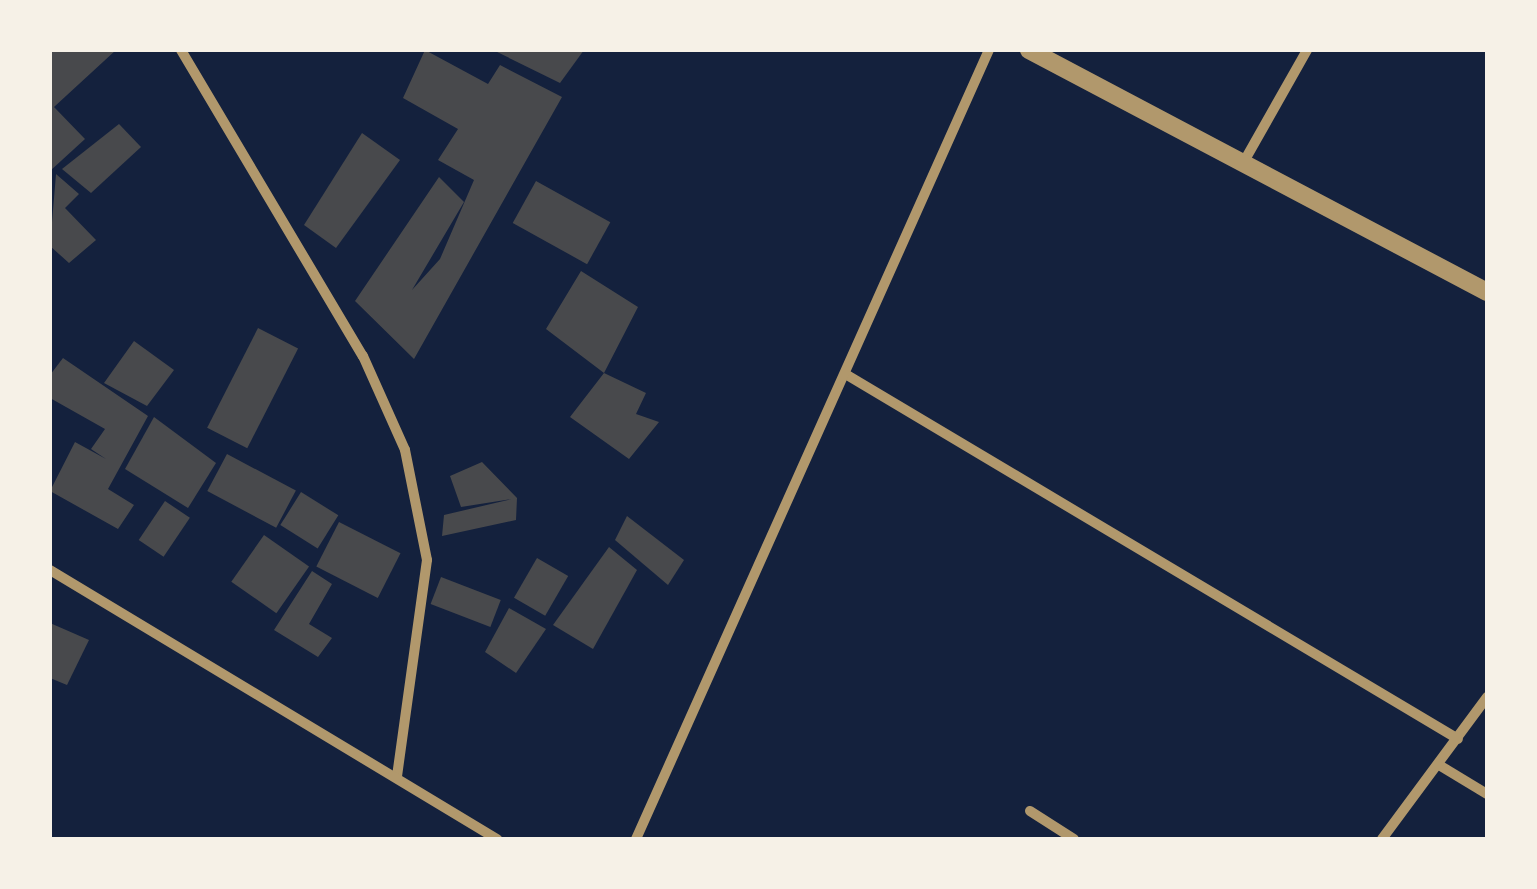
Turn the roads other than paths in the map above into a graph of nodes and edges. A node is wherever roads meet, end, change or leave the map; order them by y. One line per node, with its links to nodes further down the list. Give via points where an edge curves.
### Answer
1 (180, 50): 12 (street, via 364,356 405,450 426,560)
2 (989, 50): 7 (street)
3 (1029, 50): 5 (street)
4 (1307, 50): 5 (street)
5 (1241, 166): 6 (street)
6 (1487, 292)
7 (847, 375): 10 (street); 16 (street)
8 (50, 570): 12 (street)
9 (1487, 697): 10 (street)
10 (1458, 739): 11 (street)
11 (1439, 765): 13 (street); 18 (street)
12 (397, 775): 15 (street)
13 (1487, 794)
14 (1030, 811): 17 (street)
15 (497, 839)
16 (636, 839)
17 (1074, 839)
18 (1382, 839)

